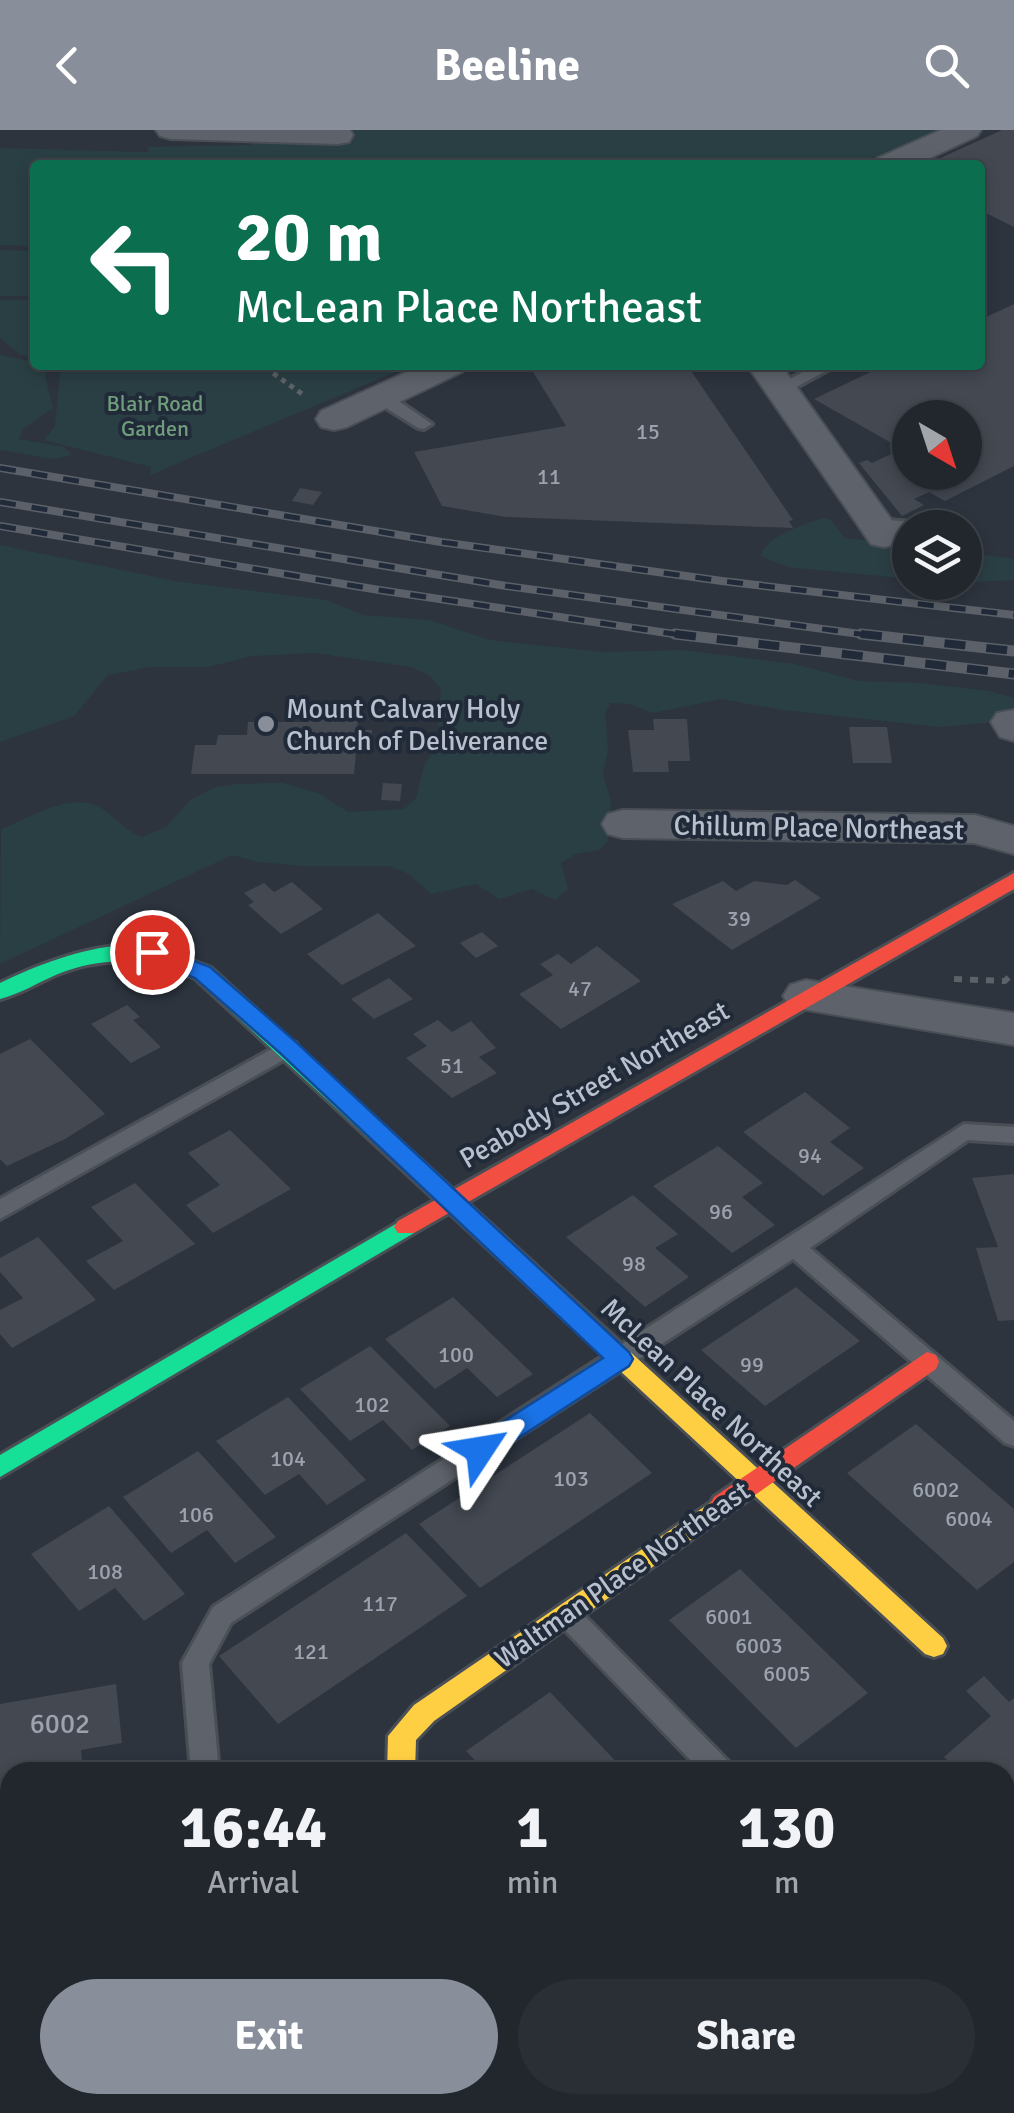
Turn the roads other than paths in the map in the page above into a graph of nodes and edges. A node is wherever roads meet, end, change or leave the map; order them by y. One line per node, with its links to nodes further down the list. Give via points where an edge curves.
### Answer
1 (171, 130): 3 (street)
2 (966, 130): 4 (street)
3 (338, 135)
4 (900, 160)
5 (439, 370): 8 (street)
6 (803, 370): 7 (lane)
7 (772, 376): 12 (street)
8 (381, 397): 9 (street); 10 (lane)
9 (334, 419)
10 (424, 424)
11 (892, 529): 12 (lane)
12 (880, 530)
13 (623, 824): 14 (street, Chillum Place Northeast, via 974,829)
14 (1014, 840)
15 (1014, 880): 17 (street, Peabody Street Northeast)
16 (0, 992): 19 (street, McLean Place Northeast, via 71,960 116,949 152,952 202,972)
17 (806, 996): 18 (street); 21 (street, Peabody Street Northeast)
18 (1014, 1029)
19 (288, 1048): 21 (street, McLean Place Northeast); 22 (lane)
20 (1014, 1136): 23 (lane, via 964,1132)
21 (451, 1200): 24 (street, McLean Place Northeast); 27 (street, Peabody Street Northeast)
22 (0, 1210)
23 (794, 1247): 24 (lane); 25 (lane)
24 (621, 1359): 28 (street, McLean Place Northeast); 31 (lane, via 222,1615 195,1663)
25 (926, 1362): 26 (lane); 28 (street, Waltman Place Northeast)
26 (1014, 1436)
27 (0, 1467)
28 (757, 1480): 29 (street, Waltman Place Northeast); 30 (street, McLean Place Northeast)
29 (566, 1613): 32 (street, Waltman Place Northeast, via 417,1720 402,1736); 33 (lane)
30 (934, 1646)
31 (204, 1762)
32 (401, 1762)
33 (710, 1762)

